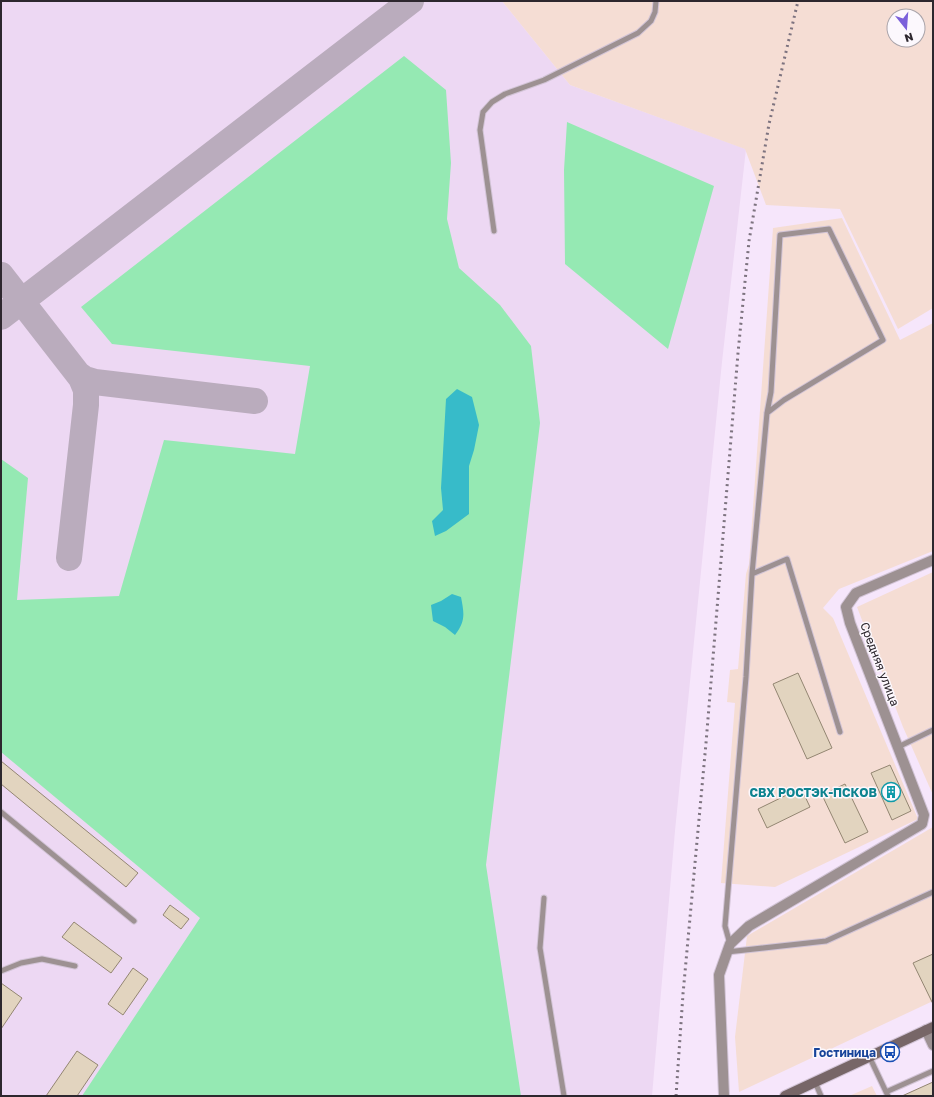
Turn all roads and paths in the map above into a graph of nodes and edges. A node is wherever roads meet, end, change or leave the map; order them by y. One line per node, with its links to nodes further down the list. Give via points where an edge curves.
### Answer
1 (656, 1): 2 (lane, via 651,21 638,33 544,80 505,94 492,102 484,112 480,130)
2 (494, 231)
3 (767, 413): 3 (lane, via 771,392 780,236 829,229 883,340); 5 (lane)
4 (933, 560): 8 (street, Средняя улица, via 856,593 846,607)
5 (752, 574): 7 (lane, via 787,559); 13 (lane, via 725,926)
6 (933, 730): 8 (lane)
7 (840, 732)
8 (898, 747): 13 (street, Средняя улица, via 924,815 922,824 749,926)
9 (1, 812): 12 (lane)
10 (933, 892): 13 (lane, via 826,941)
11 (544, 898): 22 (lane, via 540,948)
12 (134, 921)
13 (728, 948): 23 (street, via 719,975)
14 (75, 966): 15 (lane, via 42,959 21,963)
15 (1, 972)
16 (930, 1028): 17 (street); 18 (street)
17 (933, 1045)
18 (869, 1056): 20 (street); 21 (lane)
19 (933, 1071): 21 (lane)
20 (815, 1082): 24 (street); 25 (lane)
21 (887, 1094)
22 (564, 1096)
23 (724, 1096)
24 (785, 1096)
25 (821, 1096)

